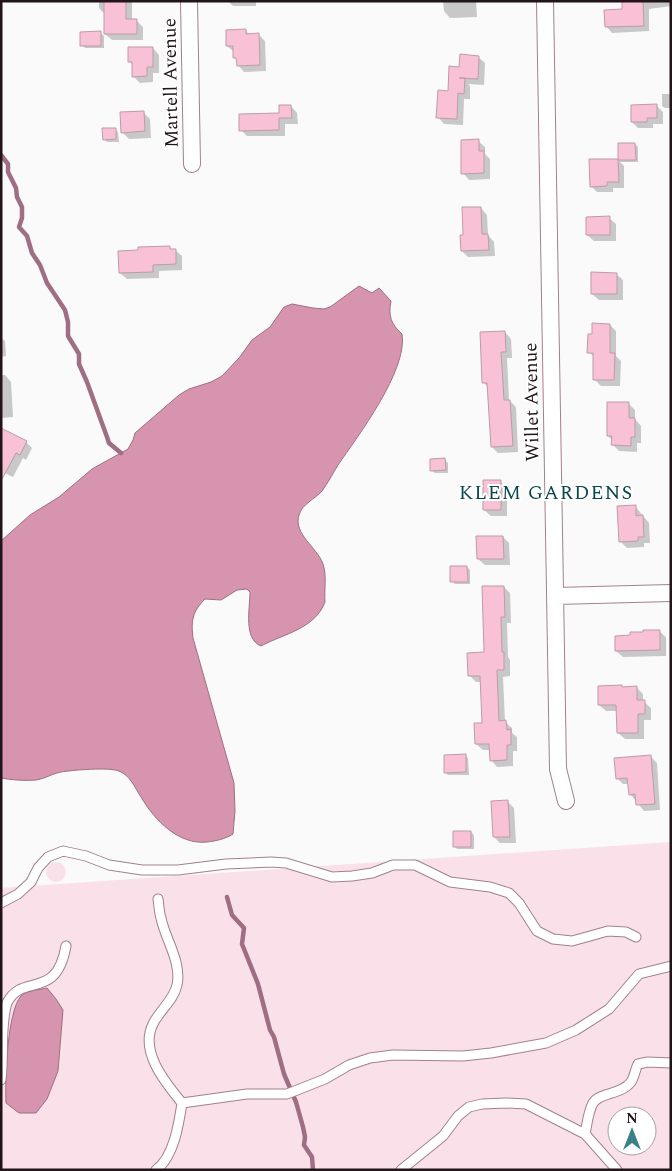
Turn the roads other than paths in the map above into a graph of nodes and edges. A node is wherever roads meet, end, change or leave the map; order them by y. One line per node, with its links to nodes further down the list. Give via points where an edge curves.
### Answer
1 (189, 1): 3 (street, Martell Avenue)
2 (545, 1): 5 (street, Willet Avenue)
3 (192, 164)
4 (671, 592): 5 (street)
5 (556, 596): 6 (street, Willet Avenue, via 558,769)
6 (566, 801)
7 (158, 898): 14 (lane, via 161,918 176,961 177,984 152,1024 149,1048 159,1071)
8 (1, 903): 9 (lane, via 31,882 48,857 62,852 142,870 271,862 286,863 332,877 372,873 393,865 415,865 450,882 509,893 536,931 553,939 572,941 608,931 626,932)
9 (636, 937)
10 (66, 946): 13 (lane, via 61,965 52,978 19,990 6,1004)
11 (671, 966): 14 (lane, via 638,974 609,1009 576,1030 546,1043 463,1056 393,1055 370,1058 287,1094 247,1094)
12 (671, 1063): 15 (lane, via 638,1064 632,1082 594,1102)
13 (1, 1080)
14 (182, 1103): 16 (lane, via 173,1142 167,1157)
15 (585, 1134): 17 (lane, via 526,1104 482,1104 469,1107 443,1136); 18 (lane)
16 (156, 1170)
17 (401, 1170)
18 (617, 1170)

